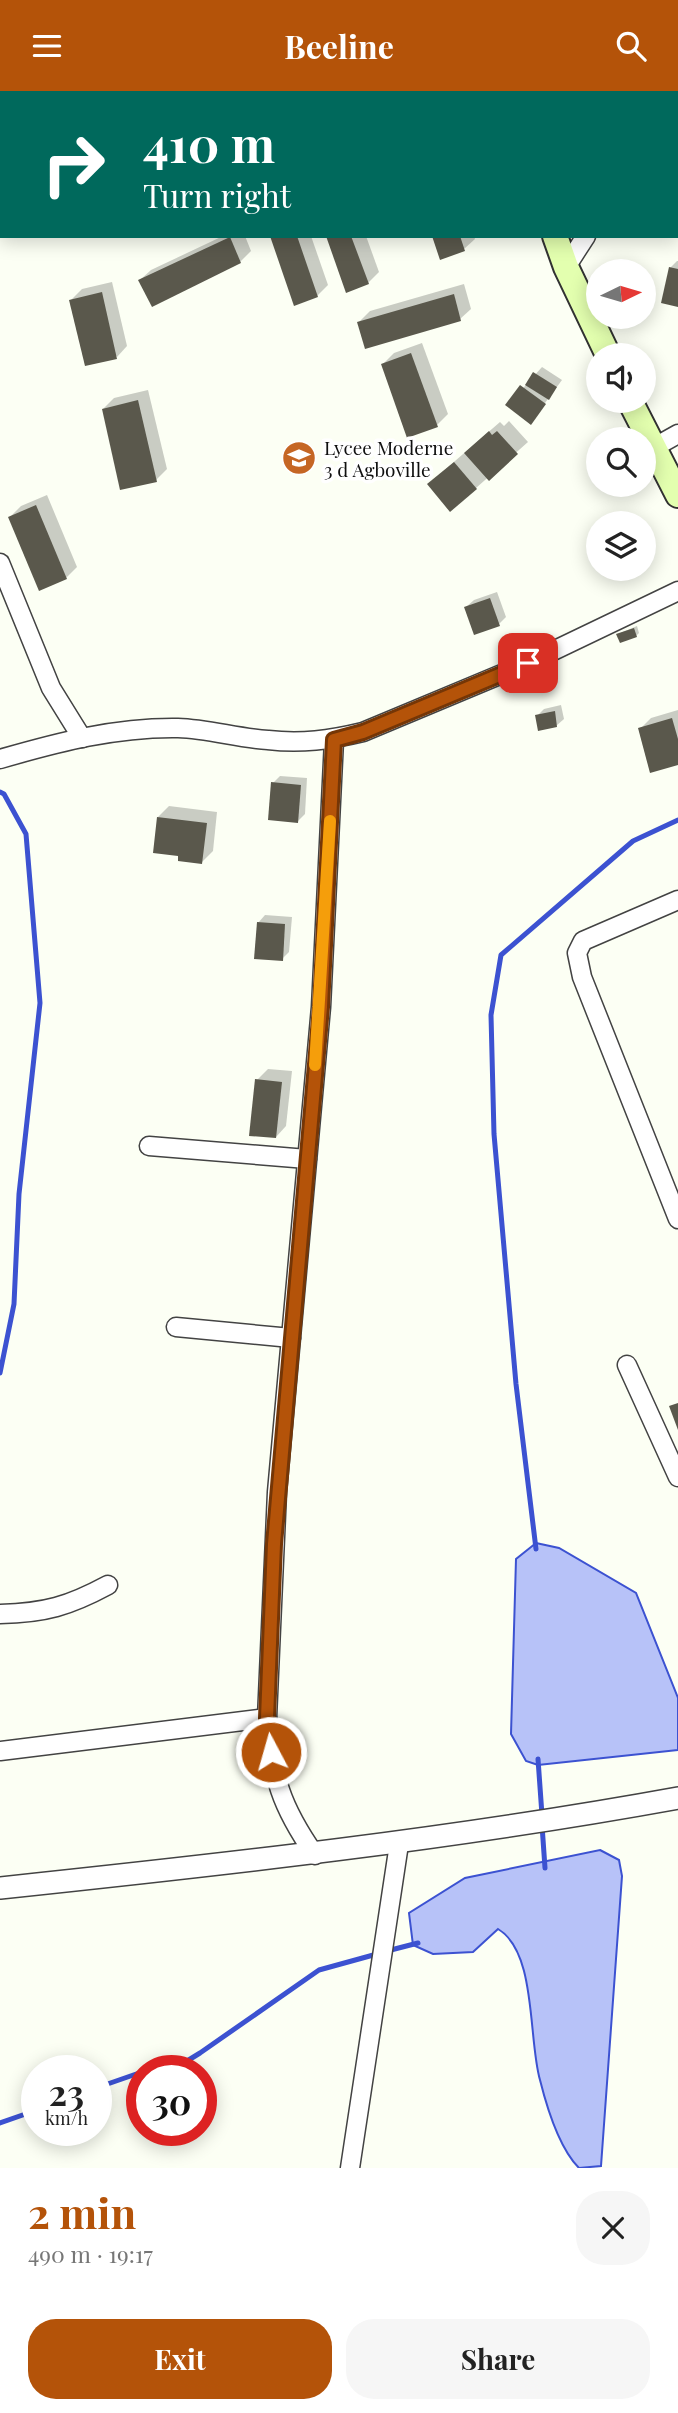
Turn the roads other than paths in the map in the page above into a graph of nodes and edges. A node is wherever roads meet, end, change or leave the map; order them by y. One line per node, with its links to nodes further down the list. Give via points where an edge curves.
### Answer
1 (556, 238): 3 (main road)
2 (585, 238): 3 (street)
3 (566, 267): 4 (main road)
4 (602, 343)
5 (678, 434): 6 (street)
6 (656, 446)
7 (656, 454): 8 (main road)
8 (678, 495)
9 (0, 563): 11 (street, via 51,688)
10 (678, 591): 12 (street, via 528,663)
11 (82, 738): 12 (street, via 128,729 180,728 265,740); 13 (street)
12 (334, 740): 16 (street, via 321,1007)
13 (0, 759)
14 (678, 901): 17 (street, via 583,941 577,953 582,977)
15 (149, 1146): 16 (street)
16 (307, 1159): 19 (street)
17 (678, 1219)
18 (176, 1327): 19 (street)
19 (291, 1338): 24 (street, via 274,1544)
20 (627, 1365): 21 (street)
21 (678, 1476)
22 (108, 1585): 23 (street, via 72,1604)
23 (0, 1614)
24 (267, 1718): 25 (street); 28 (street, via 282,1802)
25 (0, 1751)
26 (678, 1798): 27 (street)
27 (398, 1844): 28 (street); 30 (street)
28 (315, 1855): 29 (street)
29 (0, 1888)
30 (347, 2167)

